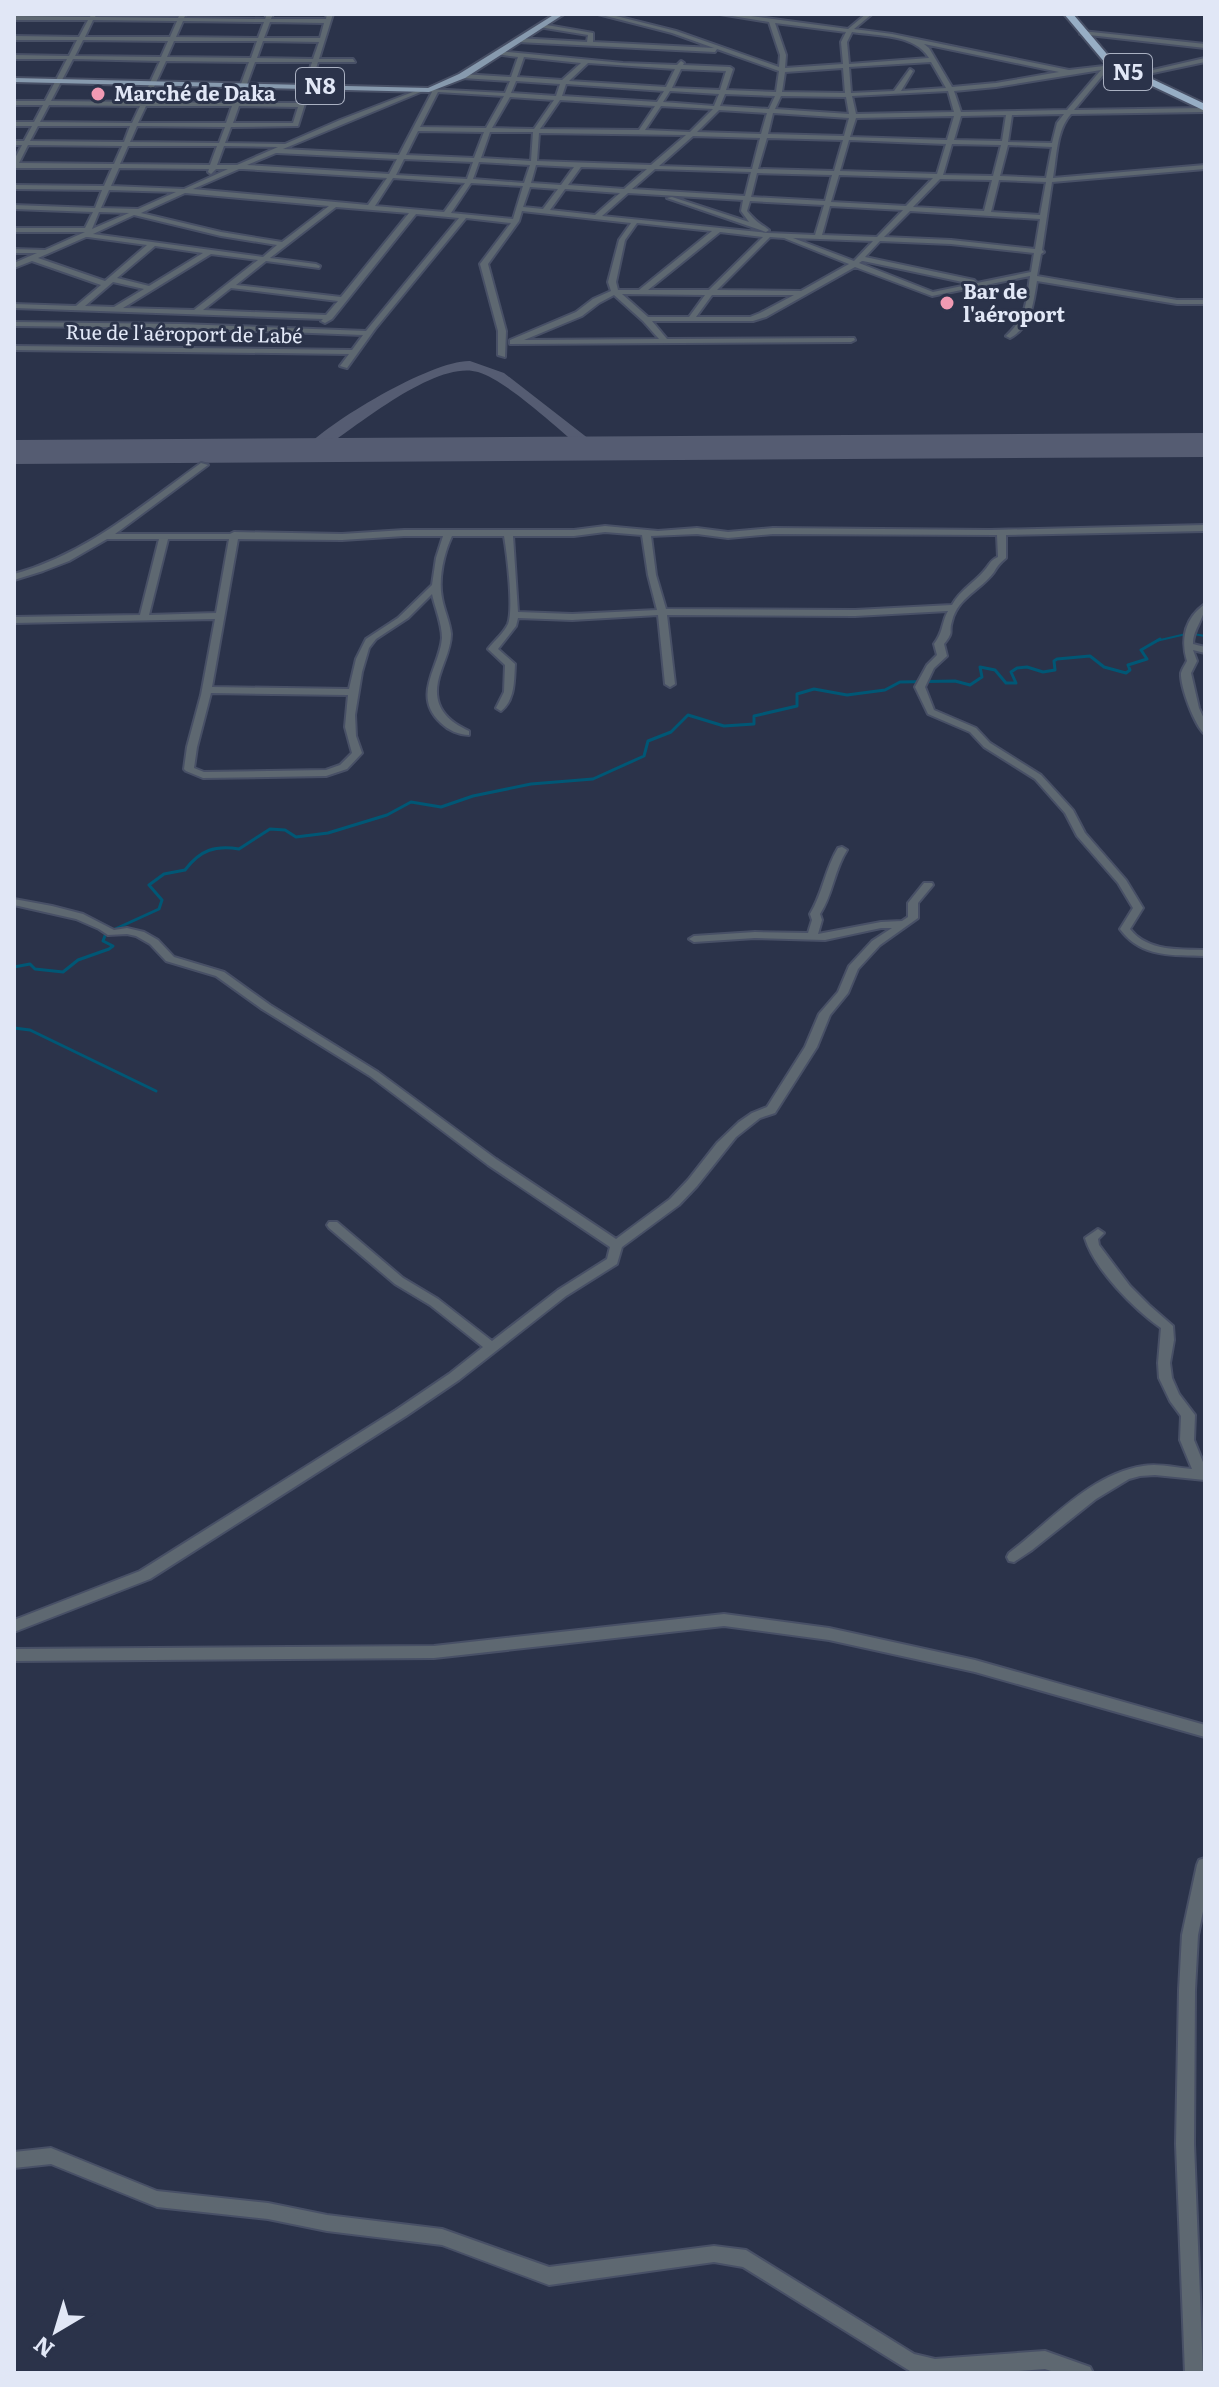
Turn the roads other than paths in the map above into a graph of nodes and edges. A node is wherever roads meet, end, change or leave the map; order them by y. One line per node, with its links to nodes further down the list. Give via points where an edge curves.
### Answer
1 (560, 14): 14 (main road, N8)
2 (601, 14): 17 (street)
3 (723, 14): 8 (street)
4 (853, 14): 6 (street)
5 (1068, 14): 16 (highway, N5)
6 (867, 15): 15 (street)
7 (93, 16): 9 (street); 12 (street); 19 (street)
8 (744, 16): 13 (street)
9 (182, 17): 10 (street); 20 (street)
10 (268, 17): 11 (street); 21 (street)
11 (329, 17): 22 (street)
12 (14, 18)
13 (772, 21): 15 (street); 47 (street)
14 (541, 26): 23 (main road, N8); 25 (street, via 593,35)
15 (850, 30): 24 (street); 42 (street, via 844,42)
16 (1082, 33): 26 (street); 41 (highway, N5)
17 (690, 37): 27 (street); 28 (street)
18 (14, 38): 19 (street)
19 (82, 38): 20 (street); 32 (street)
20 (171, 39): 21 (street); 33 (street)
21 (260, 40): 22 (street); 34 (street)
22 (321, 40): 35 (street)
23 (518, 40): 25 (street); 29 (main road, N8)
24 (915, 41): 36 (street); 49 (street)
25 (590, 44): 28 (street)
26 (1205, 46)
27 (722, 49): 28 (street); 47 (street)
28 (685, 50): 43 (street)
29 (498, 53): 30 (street); 51 (main road, N8)
30 (522, 55): 39 (street); 52 (street)
31 (14, 57): 32 (street)
32 (72, 58): 33 (street); 54 (street)
33 (162, 59): 34 (street); 55 (street)
34 (253, 60): 35 (street); 57 (street)
35 (314, 60): 38 (street); 58 (street)
36 (933, 60): 42 (street); 60 (street)
37 (1205, 60): 40 (street)
38 (353, 61)
39 (587, 61): 46 (street); 56 (street)
40 (1193, 64): 45 (street); 50 (street)
41 (1109, 65): 49 (street); 50 (highway, N5); 76 (street)
42 (847, 66): 47 (street); 66 (street)
43 (679, 67): 46 (street); 59 (street); 62 (street, via 730,69)
44 (607, 68): 46 (street)
45 (1205, 69)
46 (638, 70)
47 (782, 70): 64 (street)
48 (910, 71): 63 (street)
49 (1069, 72): 60 (street, via 1011,85)
50 (1134, 75): 74 (highway, N5)
51 (462, 76): 52 (street); 61 (main road, N8)
52 (513, 79): 56 (street); 65 (street)
53 (14, 80): 54 (main road, N8)
54 (59, 81): 55 (main road, N8); 69 (street)
55 (151, 82): 57 (main road, N8); 70 (street)
56 (564, 82): 59 (street); 67 (street)
57 (244, 84): 58 (main road, N8); 71 (street)
58 (307, 86): 61 (main road, N8); 72 (street)
59 (669, 88): 62 (street); 73 (street)
60 (950, 89): 63 (street); 79 (street)
61 (428, 91): 65 (street); 86 (street); 100 (street)
62 (723, 91): 64 (street); 75 (street)
63 (897, 92): 66 (street)
64 (779, 93): 66 (street); 77 (street)
65 (508, 94): 67 (street); 87 (street)
66 (848, 94): 81 (street)
67 (559, 97): 73 (street); 88 (street)
68 (14, 103): 69 (street)
69 (47, 103): 70 (street); 83 (street)
70 (142, 104): 71 (street); 84 (street)
71 (237, 105): 72 (street); 85 (street)
72 (302, 105): 85 (street, via 296,125)
73 (659, 105): 75 (street); 89 (street)
74 (1202, 107): 76 (street)
75 (716, 110): 77 (street); 90 (street)
76 (1069, 112): 78 (street); 101 (street)
77 (770, 113): 81 (street); 91 (street)
78 (1009, 113): 79 (street); 96 (street)
79 (958, 114): 80 (street); 93 (street)
80 (907, 115): 81 (street); 98 (street)
81 (853, 116): 92 (street)
82 (14, 124): 83 (street)
83 (36, 124): 84 (street); 95 (street)
84 (133, 124): 85 (street); 97 (street)
85 (229, 125): 99 (street)
86 (416, 129): 87 (street); 103 (street)
87 (488, 130): 88 (street); 104 (street)
88 (536, 130): 89 (street); 105 (street)
89 (641, 132): 90 (street)
90 (691, 134): 91 (street); 110 (street)
91 (764, 136): 92 (street); 113 (street)
92 (846, 139): 98 (street); 114 (street)
93 (951, 142): 96 (street); 98 (street); 115 (street)
94 (14, 143): 95 (street)
95 (26, 143): 97 (street); 107 (street)
96 (1005, 143): 101 (street); 117 (street)
97 (125, 144): 99 (street); 108 (street)
98 (897, 144)
99 (222, 145): 100 (street); 109 (street)
100 (290, 145): 102 (street)
101 (1055, 145): 118 (street)
102 (277, 151): 103 (street); 111 (street)
103 (401, 157): 104 (street); 116 (street)
104 (477, 160): 105 (street); 119 (street)
105 (534, 161): 106 (street); 121 (street)
106 (579, 165): 110 (street); 123 (street)
107 (14, 166): 108 (street)
108 (115, 166): 109 (street); 124 (street)
109 (214, 166): 111 (street); 120 (street)
110 (654, 166): 113 (street); 126 (street)
111 (243, 167): 116 (street); 120 (street)
112 (1205, 167): 118 (street)
113 (754, 169): 114 (street); 128 (street)
114 (836, 172): 115 (street); 129 (street)
115 (940, 175): 117 (street); 133 (street)
116 (391, 177): 119 (street); 132 (street)
117 (995, 178): 118 (street); 139 (street)
118 (1049, 180): 142 (street)
119 (469, 182): 121 (street); 140 (street)
120 (207, 183): 125 (street)
121 (527, 185): 123 (street); 135 (street)
122 (14, 187): 124 (street)
123 (563, 187): 126 (street); 138 (street)
124 (106, 188): 125 (street); 134 (street)
125 (189, 191): 130 (street); 136 (street)
126 (626, 191): 127 (street); 143 (street)
127 (651, 192): 128 (street); 146 (street)
128 (747, 198): 129 (street); 146 (street, via 744,211)
129 (828, 203): 133 (street); 152 (street)
130 (334, 205): 132 (street); 155 (street)
131 (14, 207): 134 (street)
132 (370, 208): 137 (street)
133 (908, 208): 139 (street); 153 (street)
134 (97, 209): 136 (street); 149 (street)
135 (520, 209): 138 (street); 144 (street)
136 (140, 212): 149 (street); 155 (street)
137 (414, 212): 140 (street); 174 (street)
138 (545, 212): 143 (street)
139 (987, 213): 142 (street)
140 (446, 215): 141 (street)
141 (464, 216): 144 (street); 187 (street)
142 (1043, 217): 159 (street)
143 (595, 218): 145 (street)
144 (516, 221): 191 (street, via 484,264 502,331 502,355)
145 (635, 222): 148 (street); 170 (street, via 622,240 612,282)
146 (756, 226): 150 (street)
147 (14, 230): 149 (street)
148 (718, 230): 151 (street); 171 (street)
149 (88, 232): 154 (street); 157 (street)
150 (778, 234): 151 (street); 152 (street); 162 (street)
151 (768, 235): 172 (street)
152 (818, 236): 153 (street)
153 (878, 238): 159 (street); 162 (street)
154 (153, 244): 158 (street); 166 (street)
155 (281, 244): 160 (street)
156 (14, 251): 157 (street)
157 (50, 251): 161 (street)
158 (209, 252): 160 (street); 169 (street)
159 (1040, 252): 165 (street)
160 (264, 257): 164 (street); 168 (street)
161 (33, 259): 163 (street); 166 (street)
162 (859, 262): 167 (street); 167 (street, via 932,294); 173 (street)
163 (14, 266)
164 (316, 266)
165 (1034, 275): 167 (street); 175 (street, via 1177,302); 188 (street, via 1028,313)
166 (109, 282): 169 (street); 177 (street)
167 (981, 284)
168 (229, 286): 174 (street); 179 (street)
169 (149, 288): 178 (street)
170 (615, 292): 171 (street); 181 (street); 191 (street)
171 (641, 292): 172 (street)
172 (710, 293): 173 (street); 182 (street)
173 (804, 293): 182 (street, via 750,319)
174 (343, 299): 180 (street)
175 (1205, 302)
176 (17, 306): 177 (street); 183 (street)
177 (77, 309): 178 (street)
178 (115, 309): 179 (street)
179 (196, 312): 180 (street)
180 (329, 317): 186 (street)
181 (646, 319): 182 (street); 190 (street)
182 (690, 320)
183 (14, 322): 184 (street)
184 (71, 325): 185 (street); 193 (street)
185 (180, 326): 186 (street); 194 (street)
186 (318, 330): 187 (street)
187 (366, 333): 195 (street)
188 (1010, 336)
189 (851, 340): 190 (street)
190 (665, 341): 191 (street)
191 (513, 342)
192 (14, 348): 193 (street, Rue de l'aéroport de Labé)
193 (62, 349): 194 (street, Rue de l'aéroport de Labé)
194 (174, 350): 195 (street, Rue de l'aéroport de Labé)
195 (353, 352): 196 (street)
196 (344, 366)
197 (204, 465): 204 (street)
198 (1205, 528): 201 (street)
199 (449, 533): 202 (street); 203 (street); 207 (street, via 441,548)
200 (646, 533): 201 (street); 202 (street, via 605,529); 210 (street)
201 (1003, 533): 209 (street, via 1002,558)
202 (508, 534): 211 (street)
203 (234, 535): 205 (street); 212 (street)
204 (102, 536): 205 (street); 206 (street, via 52,565)
205 (164, 537): 213 (street)
206 (14, 577)
207 (436, 586): 219 (street, via 367,645); 222 (street, via 446,640 433,677 433,698 438,714)
208 (1205, 607): 215 (street)
209 (954, 608): 210 (street); 229 (street, via 939,644 942,656 920,687 927,696 926,707 973,730 1038,777 1069,812 1138,908 1125,929 1130,938 1161,951)
210 (662, 612): 211 (street); 217 (street)
211 (515, 615): 220 (street, via 493,649 510,664 509,692)
212 (219, 616): 213 (street); 218 (street)
213 (144, 618): 214 (street)
214 (14, 620)
215 (1186, 638): 216 (street); 221 (street, via 1192,661 1186,686)
216 (1205, 650)
217 (670, 684)
218 (207, 690): 219 (street); 219 (street, via 189,769 203,775 340,770 357,753 350,718)
219 (354, 692)
220 (501, 708)
221 (1205, 731)
222 (466, 733)
223 (842, 850): 227 (street, via 831,865)
224 (928, 885): 226 (street)
225 (14, 902): 232 (street, via 63,911 110,931 140,934 170,959 220,974 374,1074)
226 (905, 924): 227 (street); 232 (street, via 876,943 853,968 771,1110 751,1116 682,1195)
227 (812, 937): 228 (street)
228 (694, 939)
229 (1205, 953)
230 (333, 1225): 233 (street, via 399,1281)
231 (1098, 1233): 234 (street, via 1091,1238 1093,1245 1119,1284 1142,1310 1167,1326 1165,1375 1188,1415 1187,1440)
232 (616, 1245): 233 (street, via 613,1261)
233 (490, 1346): 236 (street, via 401,1413 145,1575)
234 (1203, 1474): 235 (street, via 1160,1469 1124,1475)
235 (1014, 1557)
236 (14, 1626)
237 (14, 1655): 238 (street, via 434,1652 724,1620 829,1634 975,1666)
238 (1205, 1731)
239 (1205, 1865): 242 (street, via 1190,1935 1187,1990 1185,2144)
240 (14, 2160): 241 (street, via 51,2156 157,2199 442,2237 549,2276 714,2254 746,2259 910,2362 935,2368 1045,2360)
241 (1084, 2373)
242 (1194, 2373)

